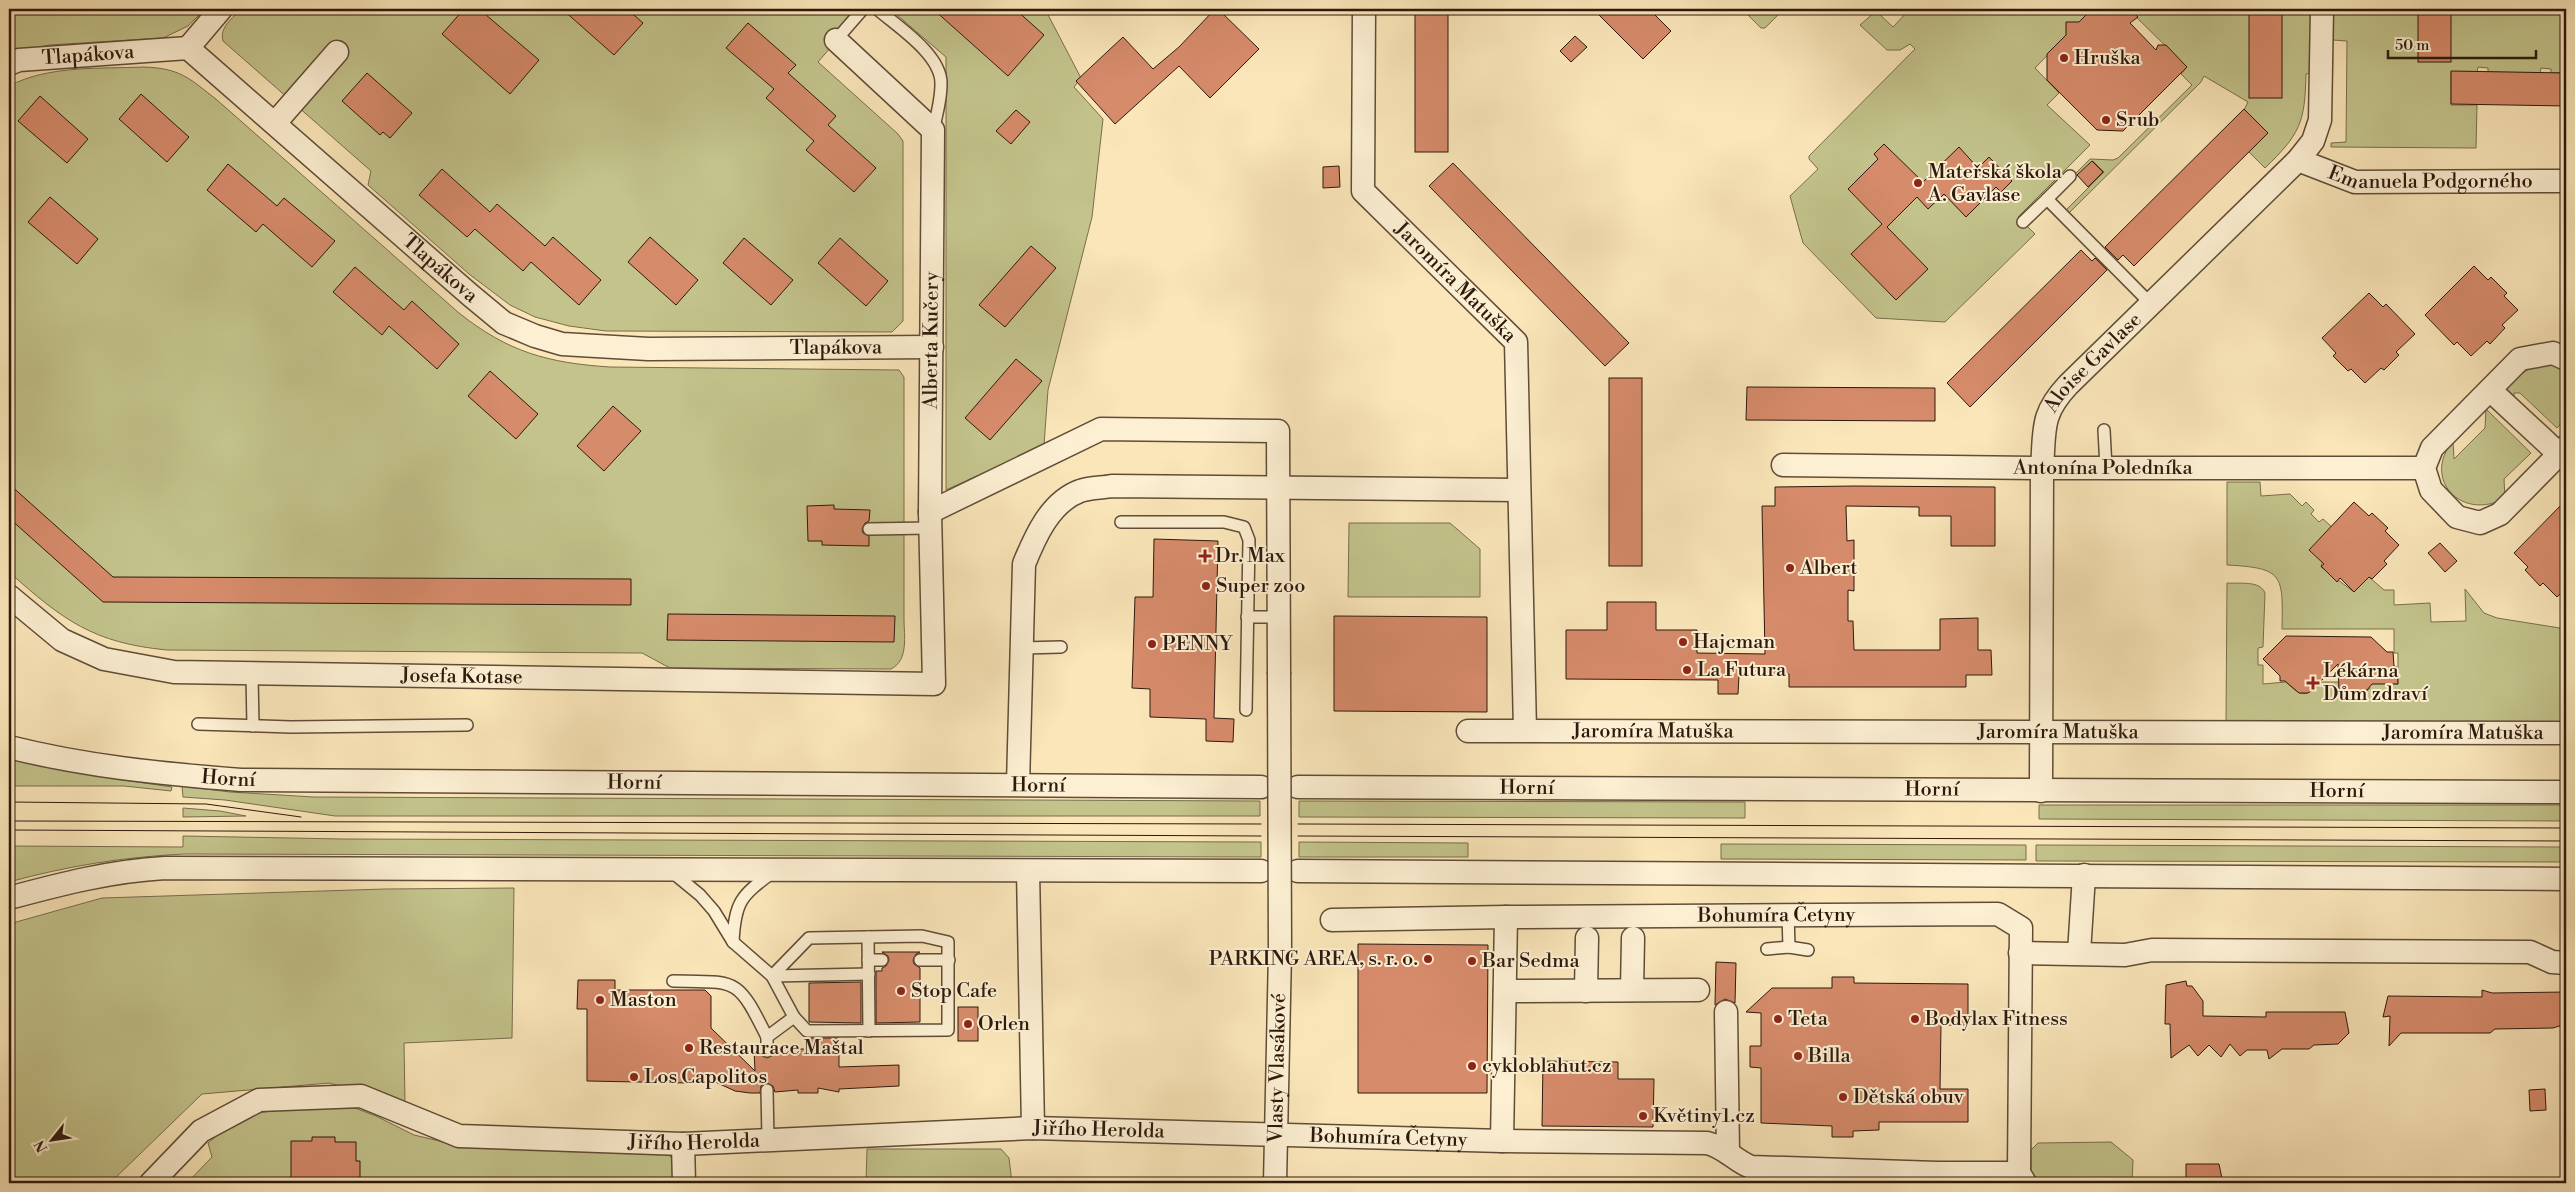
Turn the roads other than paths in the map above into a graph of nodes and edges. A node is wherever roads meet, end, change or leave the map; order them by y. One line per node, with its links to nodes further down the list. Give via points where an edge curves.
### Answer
1 (221, 9): 7 (street)
2 (863, 9): 6 (lane)
3 (877, 9): 11 (lane, via 933,58 941,83)
4 (1364, 9): 28 (street, Jaromíra Matuška, via 1363,191 1516,342)
5 (2322, 9): 12 (street, Aloise Gavlase, via 2320,120 2313,141)
6 (836, 40): 11 (street)
7 (188, 48): 9 (street, Tlapákova, via 19,60); 10 (street, Tlapákova)
8 (337, 52): 10 (street)
9 (9, 64)
10 (274, 123): 18 (street, Tlapákova, via 504,323 534,336 562,344 648,349)
11 (933, 130): 18 (street, Alberta Kučery)
12 (2298, 160): 14 (street, Emanuela Podgorného, via 2355,182); 17 (street, Aloise Gavlase)
13 (2070, 176): 15 (lane)
14 (2566, 181)
15 (2047, 199): 16 (lane); 17 (lane)
16 (2023, 222)
17 (2151, 304): 24 (street, Aloise Gavlase, via 2054,400 2046,415)
18 (932, 347): 29 (street, Alberta Kučery)
19 (2566, 359): 20 (street, via 2554,353 2520,359)
20 (2490, 390): 22 (street); 26 (street, via 2432,448)
21 (2104, 430): 25 (lane)
22 (2563, 451): 26 (street, via 2500,514 2480,523 2457,517 2431,490)
23 (1783, 465): 24 (street, Antonína Poledníka)
24 (2042, 468): 25 (street, Antonína Poledníka); 46 (street, Aloise Gavlase)
25 (2106, 468): 26 (street, Antonína Poledníka)
26 (2424, 468)
27 (1278, 489): 28 (street); 29 (street, Vlasty Vlasákové, via 1278,431 1101,429); 34 (street, Vlasty Vlasákové); 36 (street, via 1112,486 1080,491 1056,507 1034,537 1024,564)
28 (1518, 490): 43 (street, Jaromíra Matuška)
29 (931, 520): 31 (lane); 38 (street, Alberta Kučery)
30 (1121, 522): 33 (lane, via 1224,522 1244,527 1249,540)
31 (869, 529)
32 (9, 596): 37 (street, Josefa Kotase, via 62,640 104,659 174,672)
33 (1247, 617): 34 (lane); 39 (lane)
34 (1279, 617): 96 (street, Vlasty Vlasákové, bridge, via 1280,952)
35 (1060, 647): 36 (lane)
36 (1022, 648): 50 (street)
37 (252, 675): 38 (street, Josefa Kotase); 42 (lane)
38 (934, 684)
39 (1246, 710)
40 (198, 724): 42 (lane)
41 (467, 725): 42 (lane)
42 (253, 726)
43 (1525, 730): 45 (street); 46 (street, Jaromíra Matuška)
44 (9, 731): 49 (street, via 44,743)
45 (1468, 731)
46 (2040, 731): 47 (street, Jaromíra Matuška); 53 (street, Aloise Gavlase)
47 (2566, 732)
48 (9, 747): 49 (street, Horní, via 35,754)
49 (173, 774): 50 (street, Horní, via 302,782)
50 (1018, 784): 51 (street, Horní)
51 (1261, 787)
52 (1298, 787): 53 (street, Horní)
53 (2041, 791): 54 (street, Horní)
54 (2566, 792)
55 (669, 870): 56 (street); 64 (street, via 139,869 76,880); 71 (lane, via 700,895)
56 (776, 870): 59 (street); 71 (lane, via 738,904 734,914)
57 (1261, 871): 59 (street)
58 (1298, 871): 60 (street)
59 (1028, 872): 95 (street)
60 (2084, 875): 61 (street); 76 (street)
61 (2414, 878): 62 (street); 63 (street, via 2452,886)
62 (2566, 879)
63 (2566, 889)
64 (9, 898)
65 (1788, 915): 66 (street, Bohumíra Četyny); 72 (lane); 75 (street, Bohumíra Četyny, via 1998,914 2021,928)
66 (1506, 917): 67 (street, Bohumíra Četyny); 88 (street)
67 (1332, 920)
68 (868, 937): 77 (lane); 80 (lane, via 922,936 948,942); 83 (lane, via 810,938)
69 (1587, 938): 85 (street)
70 (1633, 938): 86 (street)
71 (733, 942): 83 (lane)
72 (1789, 947): 73 (lane); 74 (lane)
73 (1767, 948)
74 (1808, 950)
75 (2020, 953): 76 (street); 102 (street, Bohumíra Četyny)
76 (2079, 953): 81 (street, via 2125,955 2152,950 2530,952 2552,962)
77 (868, 960): 78 (lane); 82 (lane)
78 (882, 960)
79 (920, 960): 80 (lane)
80 (949, 960): 91 (lane, via 948,1030)
81 (2566, 963)
82 (868, 974): 83 (lane); 91 (lane)
83 (772, 976): 90 (lane)
84 (673, 981): 92 (lane, via 728,983 739,988)
85 (1586, 990): 86 (street); 88 (street)
86 (1632, 990): 87 (street)
87 (1698, 990)
88 (1505, 991): 98 (street)
89 (1726, 1012): 100 (street)
90 (794, 1017): 91 (lane, via 807,1031); 92 (lane)
91 (870, 1030)
92 (767, 1037): 93 (lane)
93 (767, 1051)
94 (767, 1090): 97 (lane)
95 (1033, 1128): 96 (street, Jiřího Herolda); 97 (street, Jiřího Herolda)
96 (1276, 1134): 98 (street, Bohumíra Četyny); 105 (street, Vlasty Vlasákové)
97 (768, 1139): 99 (street, Jiřího Herolda)
98 (1502, 1141): 100 (street, Bohumíra Četyny, via 1707,1143)
99 (683, 1144): 103 (street, Jiřího Herolda, via 459,1136 360,1096 259,1100 201,1131); 104 (street)
100 (1728, 1153): 101 (street, Bohumíra Četyny, via 1752,1167)
101 (1938, 1178): 102 (street, Bohumíra Četyny)
102 (2022, 1178)
103 (150, 1183)
104 (684, 1183)
105 (1275, 1183)

